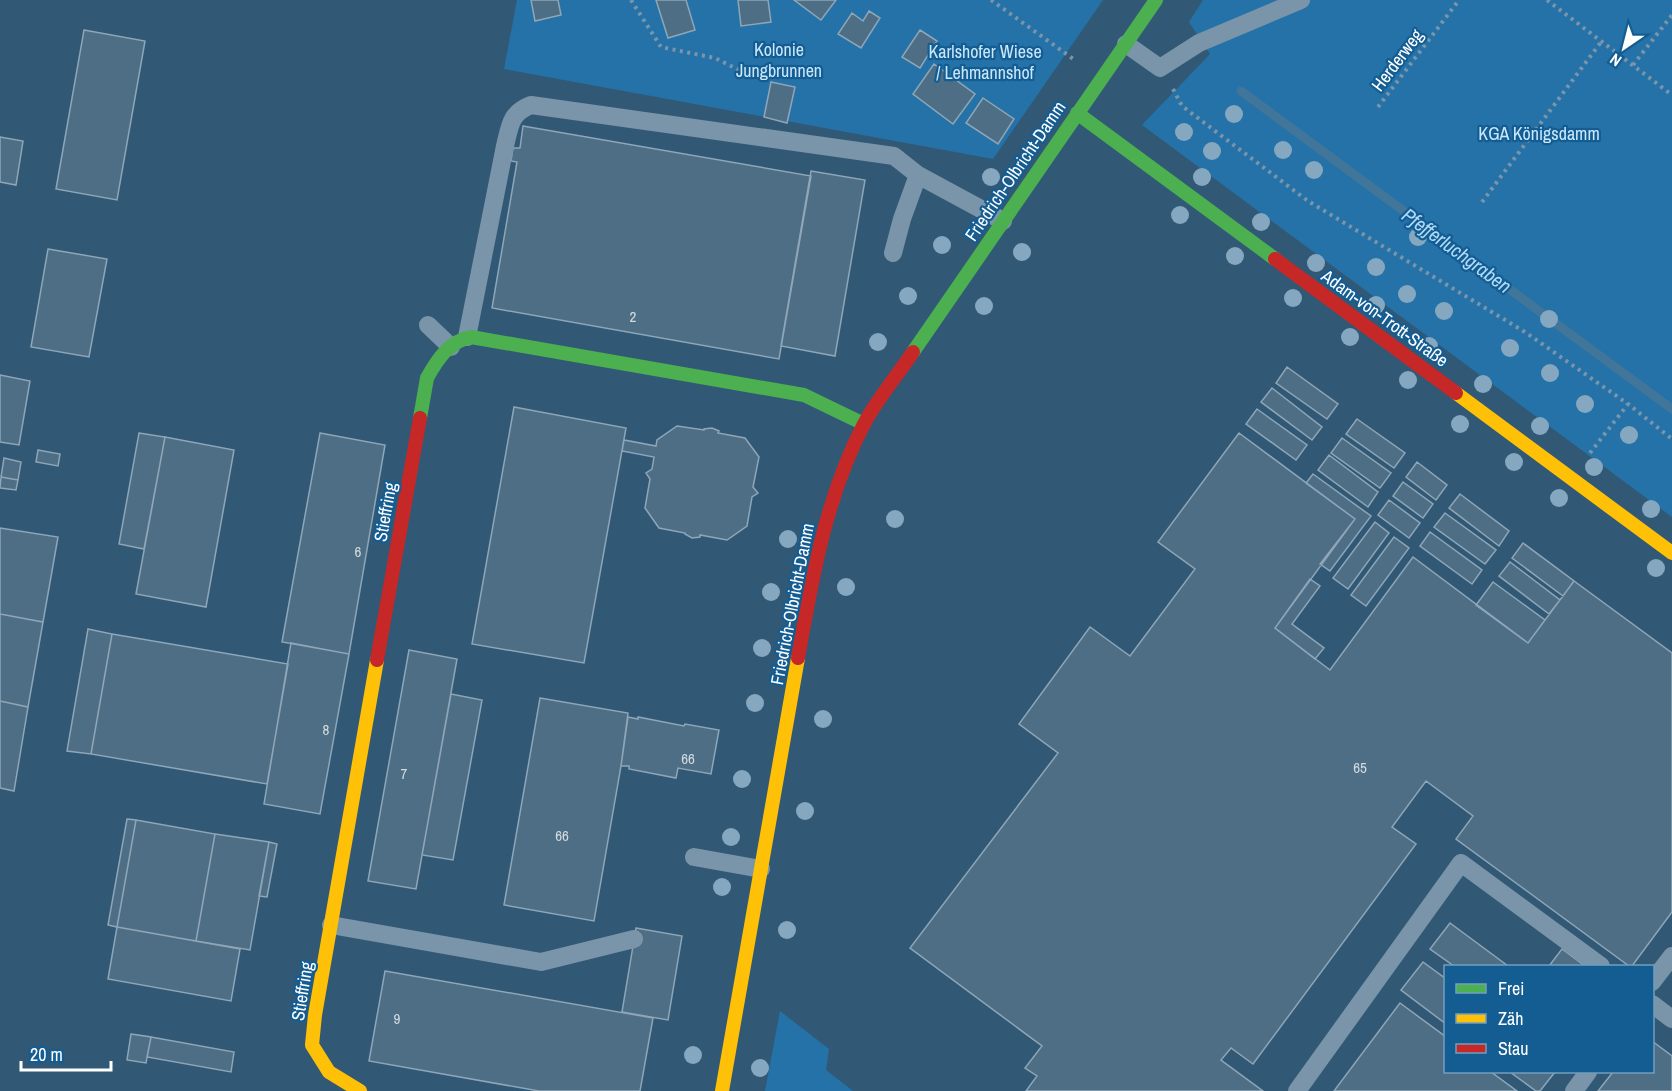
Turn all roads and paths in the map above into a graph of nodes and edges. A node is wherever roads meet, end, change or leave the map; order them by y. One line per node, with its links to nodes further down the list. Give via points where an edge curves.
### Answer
1 (631, 0): 12 (path, via 661,47 715,58)
2 (991, 0): 13 (path)
3 (1156, 0): 9 (street, Friedrich-Olbricht-Damm)
4 (1300, 0): 11 (lane, via 1199,43)
5 (1459, 0): 15 (path, Herderweg)
6 (1547, 0): 8 (path)
7 (1672, 15): 10 (path)
8 (1601, 42): 10 (path); 18 (path)
9 (1126, 44): 11 (lane); 13 (street, Friedrich-Olbricht-Damm)
10 (1633, 65): 14 (path)
11 (1160, 68): 24 (path, via 1182,106 1308,201 1525,332)
12 (741, 71)
13 (1101, 79): 16 (street, Friedrich-Olbricht-Damm)
14 (1672, 95)
15 (1378, 107)
16 (1077, 113): 19 (street, Friedrich-Olbricht-Damm); 27 (street, Adam-von-Trott-Straße)
17 (918, 176): 19 (lane); 20 (lane); 22 (lane, via 894,156 531,105 517,112 505,146)
18 (1482, 202)
19 (1003, 220): 25 (street, Friedrich-Olbricht-Damm)
20 (893, 253)
21 (428, 325): 23 (lane)
22 (467, 337): 23 (street, Stieffring); 25 (street, via 804,395)
23 (451, 347): 31 (street, Stieffring, via 427,378)
24 (1628, 404): 26 (path); 27 (path)
25 (864, 424): 30 (street, Friedrich-Olbricht-Damm, via 837,486 810,588)
26 (1672, 438)
27 (1571, 478): 28 (street, Adam-von-Trott-Straße)
28 (1672, 553)
29 (694, 857): 30 (lane)
30 (761, 869): 40 (street, Friedrich-Olbricht-Damm)
31 (331, 925): 32 (lane, via 541,962); 39 (street, Stieffring, via 312,1045 329,1072)
32 (634, 939)
33 (1672, 956): 35 (lane)
34 (1600, 965): 41 (lane, via 1461,863)
35 (1654, 981)
36 (1654, 1006): 37 (lane)
37 (1672, 1019)
38 (1587, 1073): 42 (lane)
39 (360, 1091)
40 (722, 1091)
41 (1297, 1091)
42 (1574, 1091)

